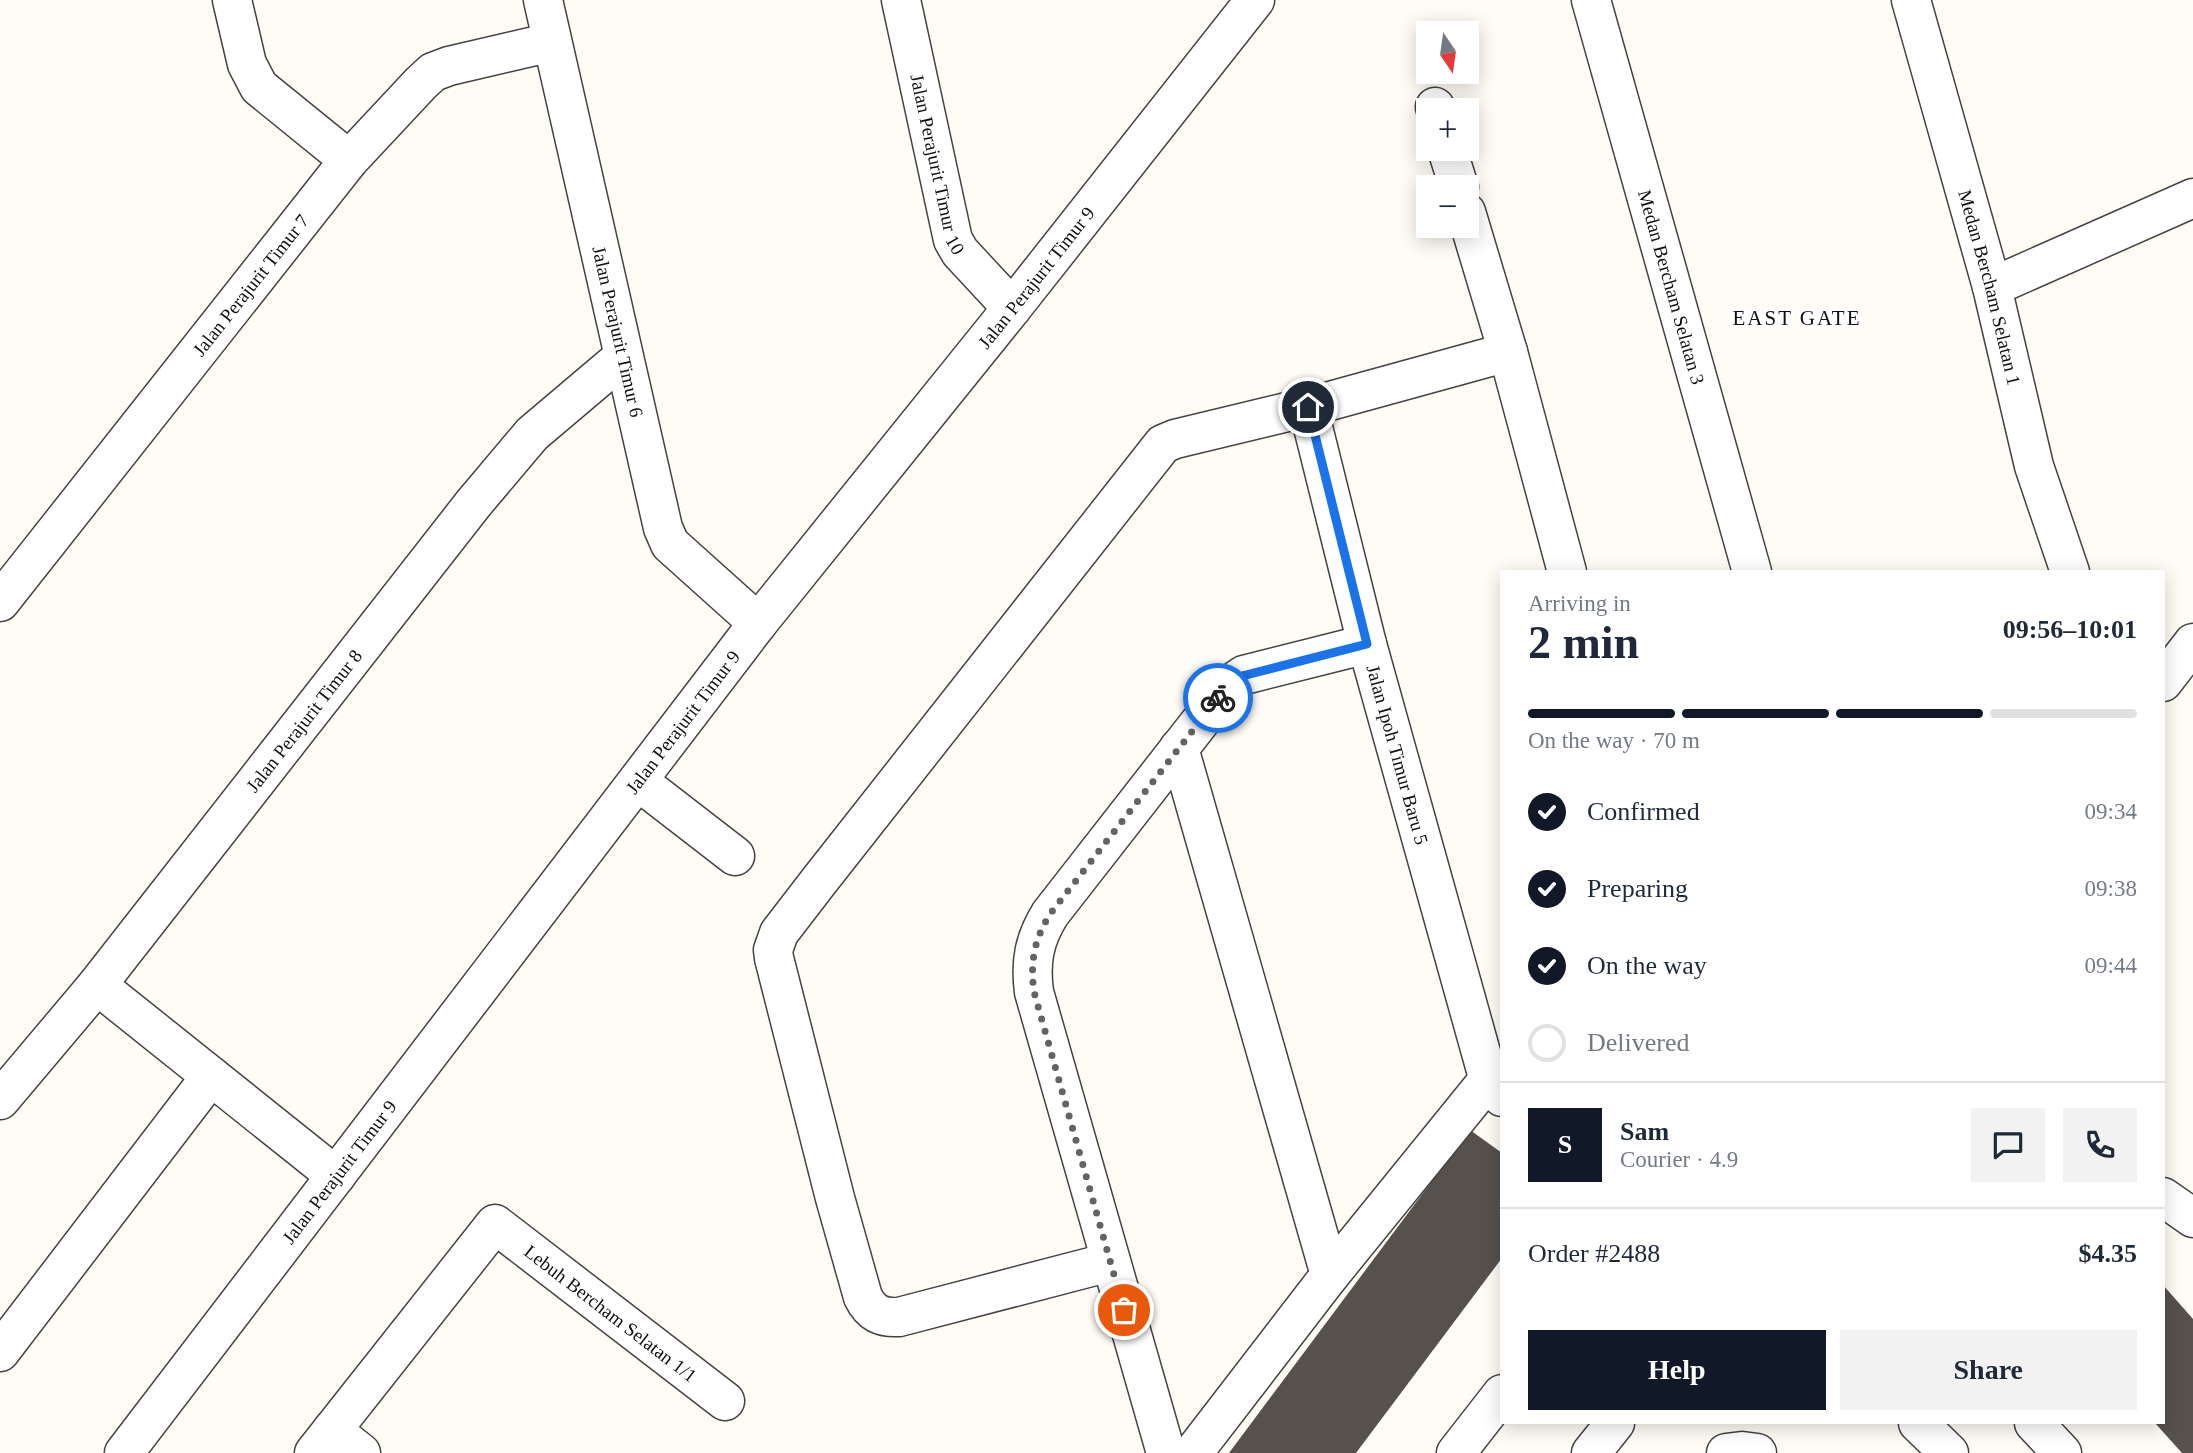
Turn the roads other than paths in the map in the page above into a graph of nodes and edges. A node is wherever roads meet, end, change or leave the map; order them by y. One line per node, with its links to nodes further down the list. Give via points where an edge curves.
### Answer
1 (232, 0): 8 (street, via 247,64 259,87)
2 (543, 0): 7 (street, Jalan Perajurit Timur 6)
3 (901, 0): 12 (street, Jalan Perajurit Timur 10, via 953,240)
4 (1255, 0): 12 (street, Jalan Perajurit Timur 9)
5 (1591, 0): 17 (street, Medan Bercham Selatan 3)
6 (1911, 0): 11 (street, Medan Bercham Selatan 1)
7 (552, 42): 8 (street, Jalan Perajurit Timur 7, via 433,72); 14 (street, Jalan Perajurit Timur 6)
8 (349, 160): 19 (street, Jalan Perajurit Timur 7)
9 (2193, 198): 11 (street)
10 (1474, 238): 13 (street)
11 (1992, 287): 18 (street, Medan Bercham Selatan 1, via 2034,466)
12 (1012, 308): 20 (street, Jalan Perajurit Timur 9)
13 (1508, 352): 15 (street); 16 (street)
14 (623, 357): 20 (street, Jalan Perajurit Timur 6, via 666,537); 27 (street, Jalan Perajurit Timur 8, via 532,434 473,503)
15 (1308, 407): 22 (street, Jalan Ipoh Timur Baru 5); 34 (street, via 1163,444 819,881 779,933 773,950 835,1198 868,1307 888,1318 899,1317)
16 (1566, 570)
17 (1751, 570)
18 (2069, 570)
19 (0, 602)
20 (758, 623): 25 (street, Jalan Perajurit Timur 9)
21 (2193, 643): 23 (street)
22 (1367, 644): 24 (street, via 1238,677); 29 (street, Jalan Ipoh Timur Baru 5)
23 (2165, 679)
24 (1179, 748): 34 (street, via 1050,914 1032,960 1034,992); 35 (street)
25 (638, 781): 26 (street); 31 (street, Jalan Perajurit Timur 9)
26 (735, 856)
27 (97, 985): 28 (street); 30 (street, Jalan Perajurit Timur 8)
28 (211, 1076): 31 (street); 36 (street)
29 (1495, 1088): 35 (street)
30 (0, 1100)
31 (336, 1176): 43 (street, Jalan Perajurit Timur 9)
32 (2165, 1198): 33 (street)
33 (2193, 1218)
34 (1110, 1262): 44 (street)
35 (1329, 1275): 45 (street)
36 (0, 1352)
37 (1500, 1397): 46 (street)
38 (725, 1401): 42 (street, Lebuh Bercham Selatan 1/1, via 495,1224)
39 (1614, 1424): 47 (street)
40 (1919, 1424): 50 (street)
41 (2035, 1424): 51 (street)
42 (336, 1445)
43 (124, 1453)
44 (1166, 1453)
45 (1193, 1453)
46 (1456, 1453)
47 (1591, 1453)
48 (1726, 1453): 49 (street)
49 (1757, 1453)
50 (1949, 1453)
51 (2062, 1453)

